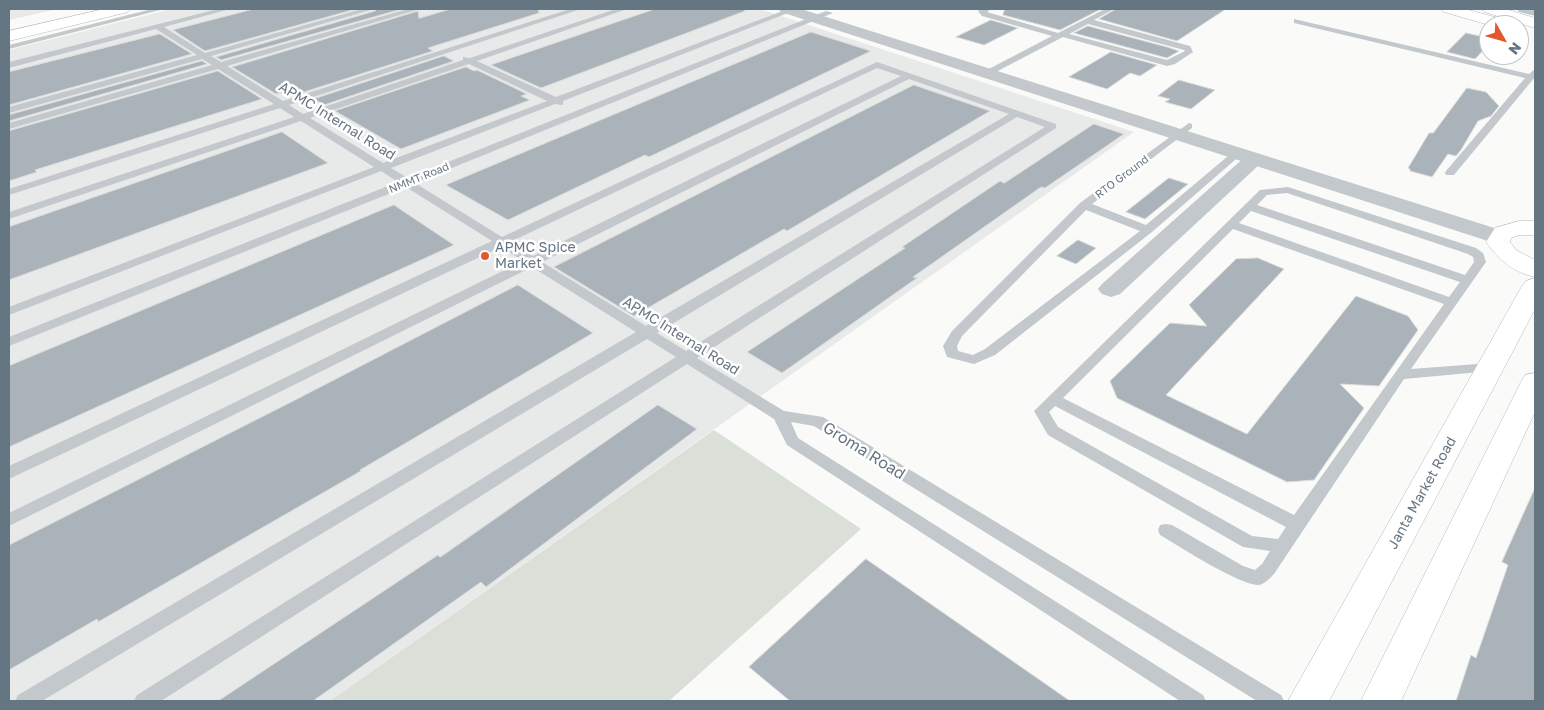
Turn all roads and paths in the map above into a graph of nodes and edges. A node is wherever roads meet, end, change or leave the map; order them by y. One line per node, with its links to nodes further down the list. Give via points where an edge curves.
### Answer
1 (96, 9): 20 (main road)
2 (123, 9): 22 (main road)
3 (160, 9): 23 (lane)
4 (226, 9): 19 (lane)
5 (370, 9): 25 (lane)
6 (416, 9): 28 (lane)
7 (577, 9): 24 (lane)
8 (623, 9): 26 (lane)
9 (790, 9): 14 (street); 32 (lane)
10 (987, 9): 21 (lane, via 982,11 985,14)
11 (1110, 9): 16 (lane)
12 (1449, 9): 15 (main road)
13 (1488, 9): 18 (main road)
14 (820, 13): 29 (street); 35 (lane, NMMT Road)
15 (1479, 17)
16 (1088, 21): 21 (lane); 21 (lane, via 1186,48 1189,52 1167,63)
17 (1298, 21): 30 (lane)
18 (1535, 23)
19 (158, 26): 25 (lane, APMC Internal Road); 27 (lane)
20 (9, 30)
21 (1061, 35): 29 (lane)
22 (9, 36)
23 (9, 46)
24 (448, 50): 26 (lane); 33 (lane)
25 (204, 55): 28 (lane, APMC Internal Road); 34 (lane)
26 (469, 60): 32 (lane); 37 (lane)
27 (9, 65)
28 (220, 65): 33 (lane, APMC Internal Road); 38 (lane)
29 (994, 70): 39 (street)
30 (1533, 74): 42 (lane)
31 (908, 76): 36 (lane); 51 (lane, via 877,65); 52 (lane)
32 (556, 101): 35 (lane); 41 (lane)
33 (282, 104): 37 (lane, APMC Internal Road); 44 (lane)
34 (9, 110)
35 (581, 112): 43 (lane, NMMT Road)
36 (1016, 113): 59 (lane); 61 (lane, via 1053,126)
37 (302, 116): 41 (lane, APMC Internal Road); 47 (lane)
38 (9, 126)
39 (1183, 130): 40 (street); 45 (lane, RTO Ground); 50 (street)
40 (1246, 156): 49 (lane); 50 (street); 56 (street)
41 (383, 167): 43 (lane, APMC Internal Road); 58 (lane)
42 (1450, 173)
43 (407, 182): 51 (lane, APMC Internal Road); 60 (lane, NMMT Road)
44 (9, 192)
45 (1084, 205): 49 (lane, RTO Ground); 49 (lane, via 958,334 950,346 952,354 974,360 990,352)
46 (1249, 206): 48 (lane); 54 (lane); 54 (lane, via 1264,192 1288,190 1472,251 1479,256 1480,262)
47 (9, 216)
48 (1230, 224): 57 (lane); 65 (lane)
49 (1148, 230)
50 (1517, 231): 53 (main road, via 1498,242 1508,255)
51 (502, 242): 52 (lane, APMC Internal Road); 67 (lane)
52 (533, 261): 59 (lane, APMC Internal Road); 68 (lane)
53 (1535, 270)
54 (1467, 280): 57 (lane)
55 (1535, 286): 62 (main road, Janta Market Road)
56 (1112, 288)
57 (1452, 302): 63 (lane)
58 (9, 311)
59 (647, 332): 61 (lane, APMC Internal Road); 72 (lane)
60 (9, 342)
61 (687, 358): 66 (lane, APMC Internal Road); 73 (lane)
62 (1491, 367): 63 (lane); 76 (main road, Janta Market Road)
63 (1400, 375): 69 (lane)
64 (1535, 382): 77 (main road)
65 (1053, 399): 69 (lane); 71 (lane, via 1041,411 1053,432 1249,542)
66 (780, 416): 74 (lane, Groma Road, via 792,442); 75 (lane, Groma Road, via 818,422)
67 (9, 473)
68 (9, 520)
69 (1298, 525): 71 (lane)
70 (1166, 530): 71 (lane, via 1236,571 1258,578 1268,570)
71 (1282, 546)
72 (25, 701)
73 (144, 701)
74 (1196, 701)
75 (1274, 701)
76 (1308, 701)
77 (1382, 701)

